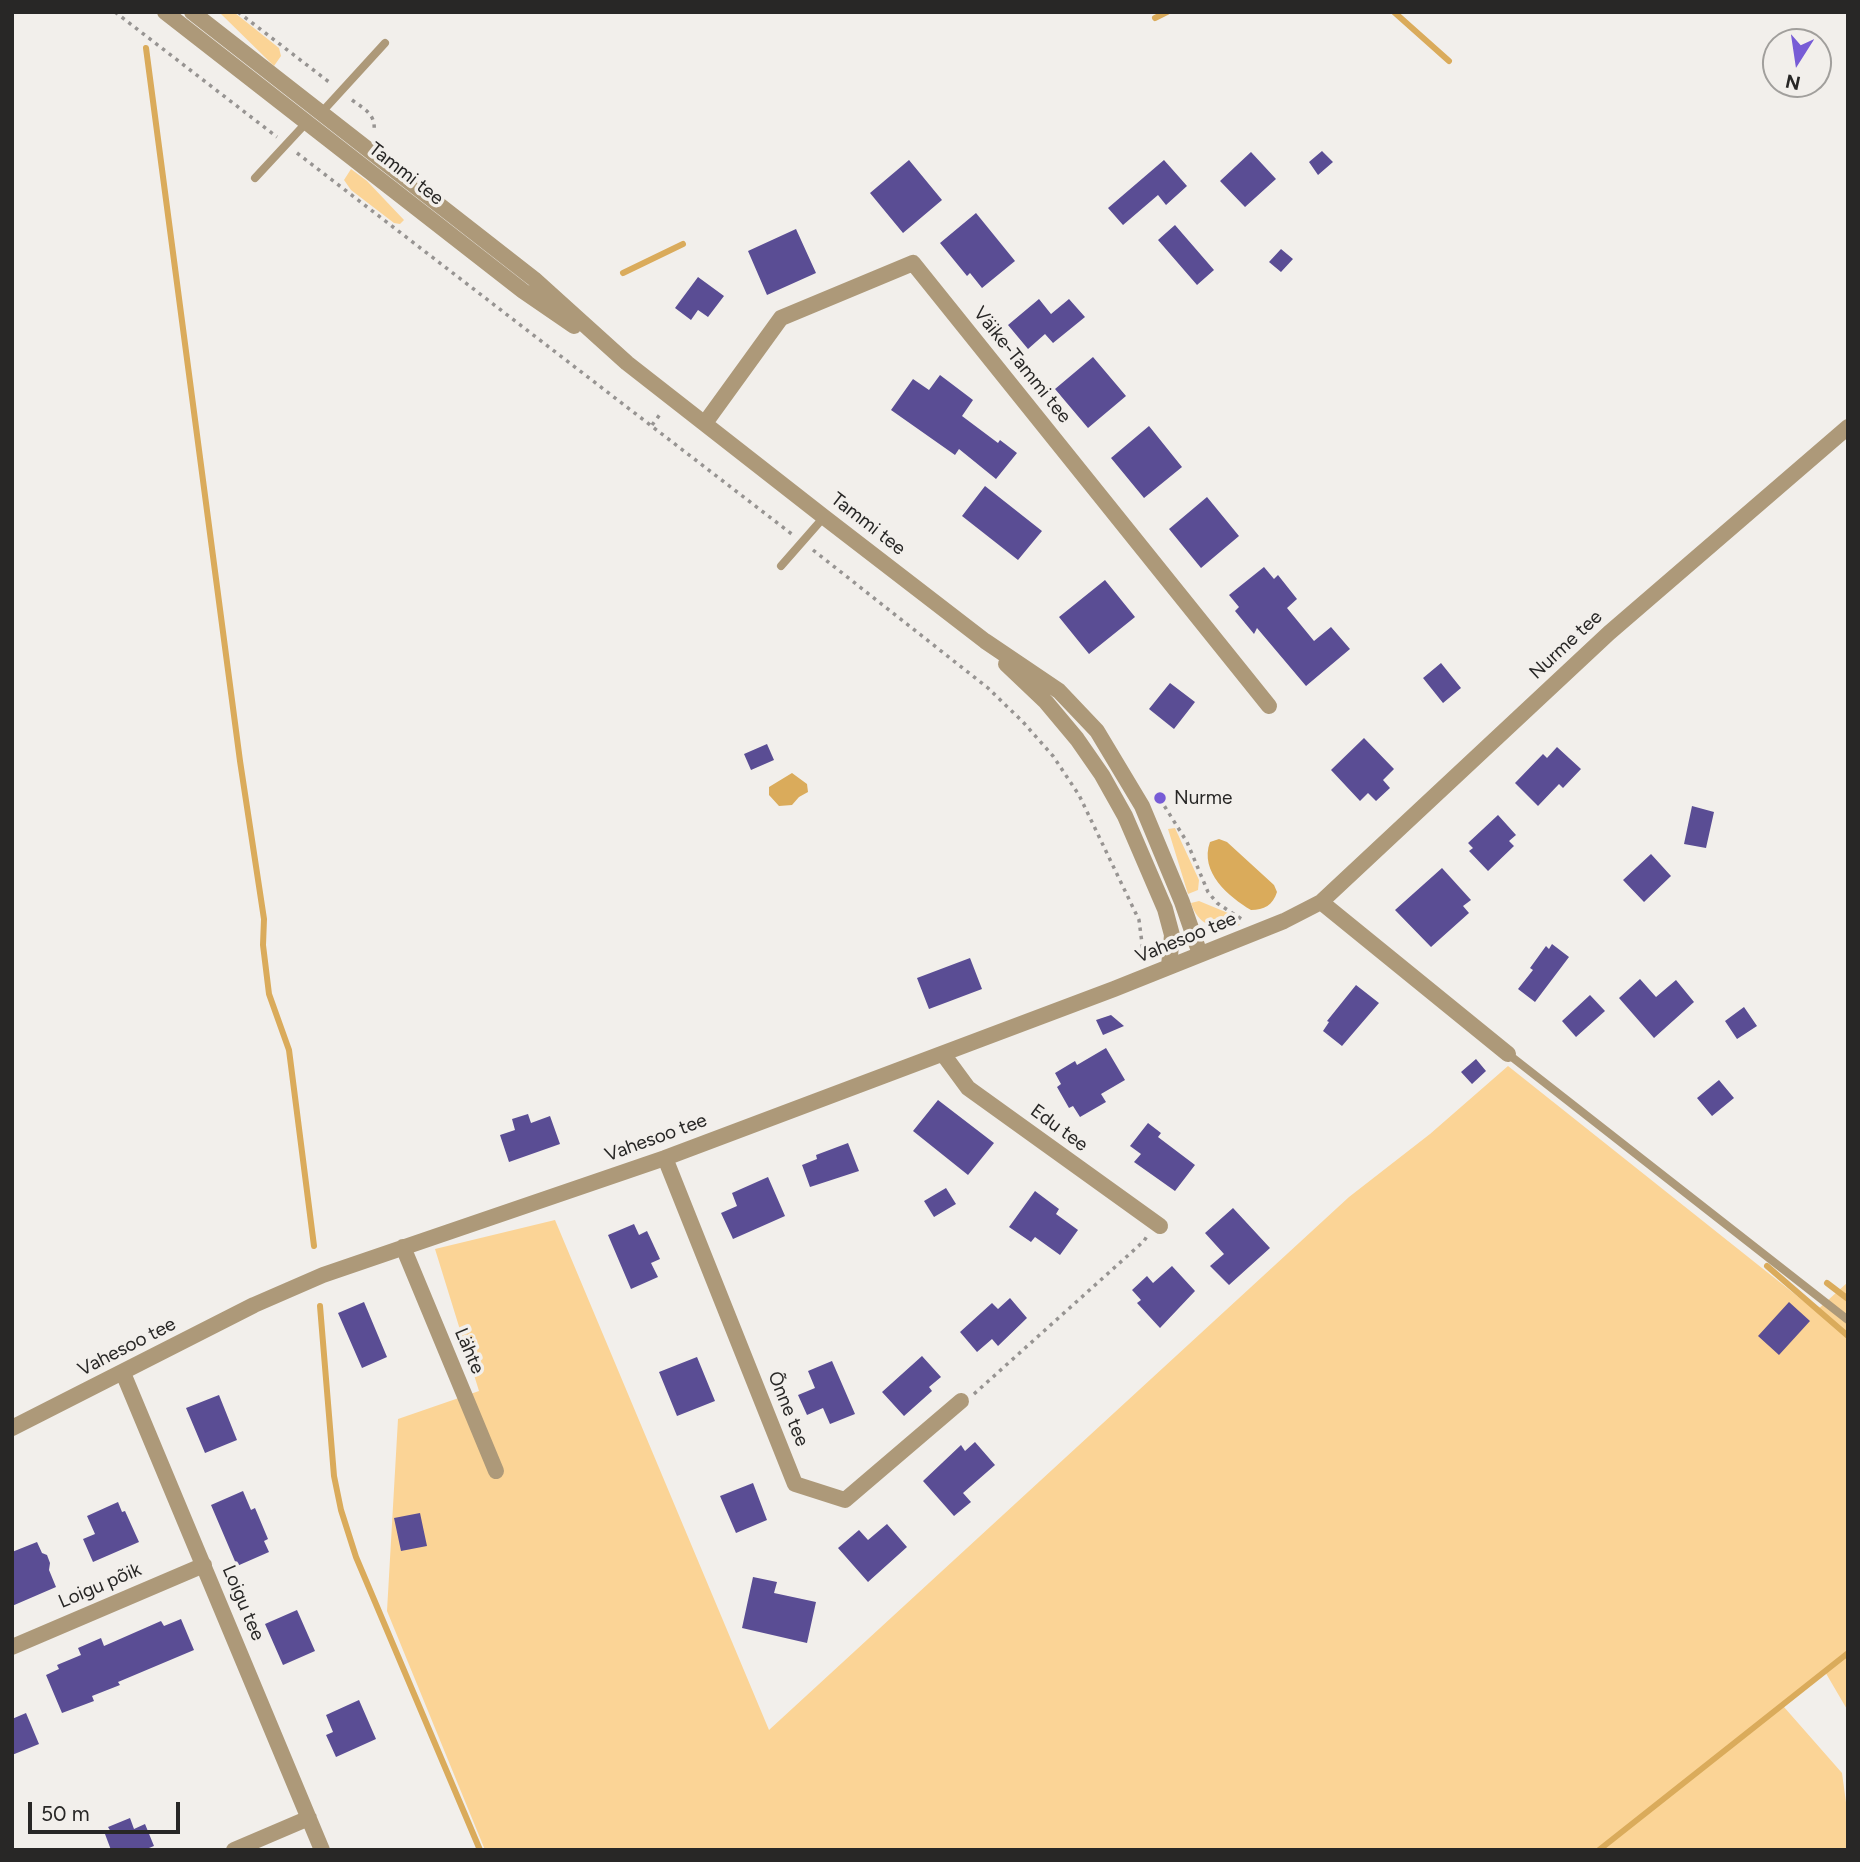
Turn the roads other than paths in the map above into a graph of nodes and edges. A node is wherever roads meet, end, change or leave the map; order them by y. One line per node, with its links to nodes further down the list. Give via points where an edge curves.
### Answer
1 (165, 12): 5 (street, Tammi tee)
2 (192, 12): 4 (street, Tammi tee)
3 (385, 43): 4 (lane)
4 (322, 112): 5 (lane); 7 (street, Tammi tee, via 534,279)
5 (305, 123): 6 (lane); 7 (street, Tammi tee, via 523,291)
6 (255, 178)
7 (627, 363): 8 (street, Tammi tee)
8 (705, 423): 10 (street, Tammi tee); 13 (street, Väike-Tammi tee, via 781,318 914,263)
9 (1848, 427): 14 (street, Nurme tee, via 1609,633)
10 (824, 517): 11 (lane); 12 (street, Tammi tee)
11 (781, 566)
12 (985, 642): 15 (street, Tammi tee, via 1059,691 1097,731 1142,806); 16 (street, Tammi tee, via 1046,702 1102,775 1165,909 1172,935)
13 (1269, 706)
14 (1321, 902): 15 (street, Vahesoo tee); 18 (street)
15 (1200, 954): 16 (street, Vahesoo tee)
16 (1169, 966): 17 (street, Vahesoo tee)
17 (943, 1054): 19 (street, Vahesoo tee); 20 (street, Edu tee, via 968,1088)
18 (1508, 1054): 22 (lane)
19 (665, 1158): 21 (street, Vahesoo tee); 24 (street, Õnne tee, via 795,1484 845,1500)
20 (1157, 1224)
21 (403, 1247): 23 (street, Vahesoo tee, via 254,1305); 26 (street, Lähte)
22 (1848, 1321)
23 (123, 1373): 25 (street, Vahesoo tee); 27 (street, Loigu tee)
24 (961, 1401)
25 (12, 1428)
26 (496, 1471)
27 (204, 1565): 28 (street, Loigu põik); 29 (street, Loigu tee)
28 (12, 1647)
29 (309, 1818): 30 (street); 31 (street, Loigu tee)
30 (234, 1850)
31 (322, 1850)

